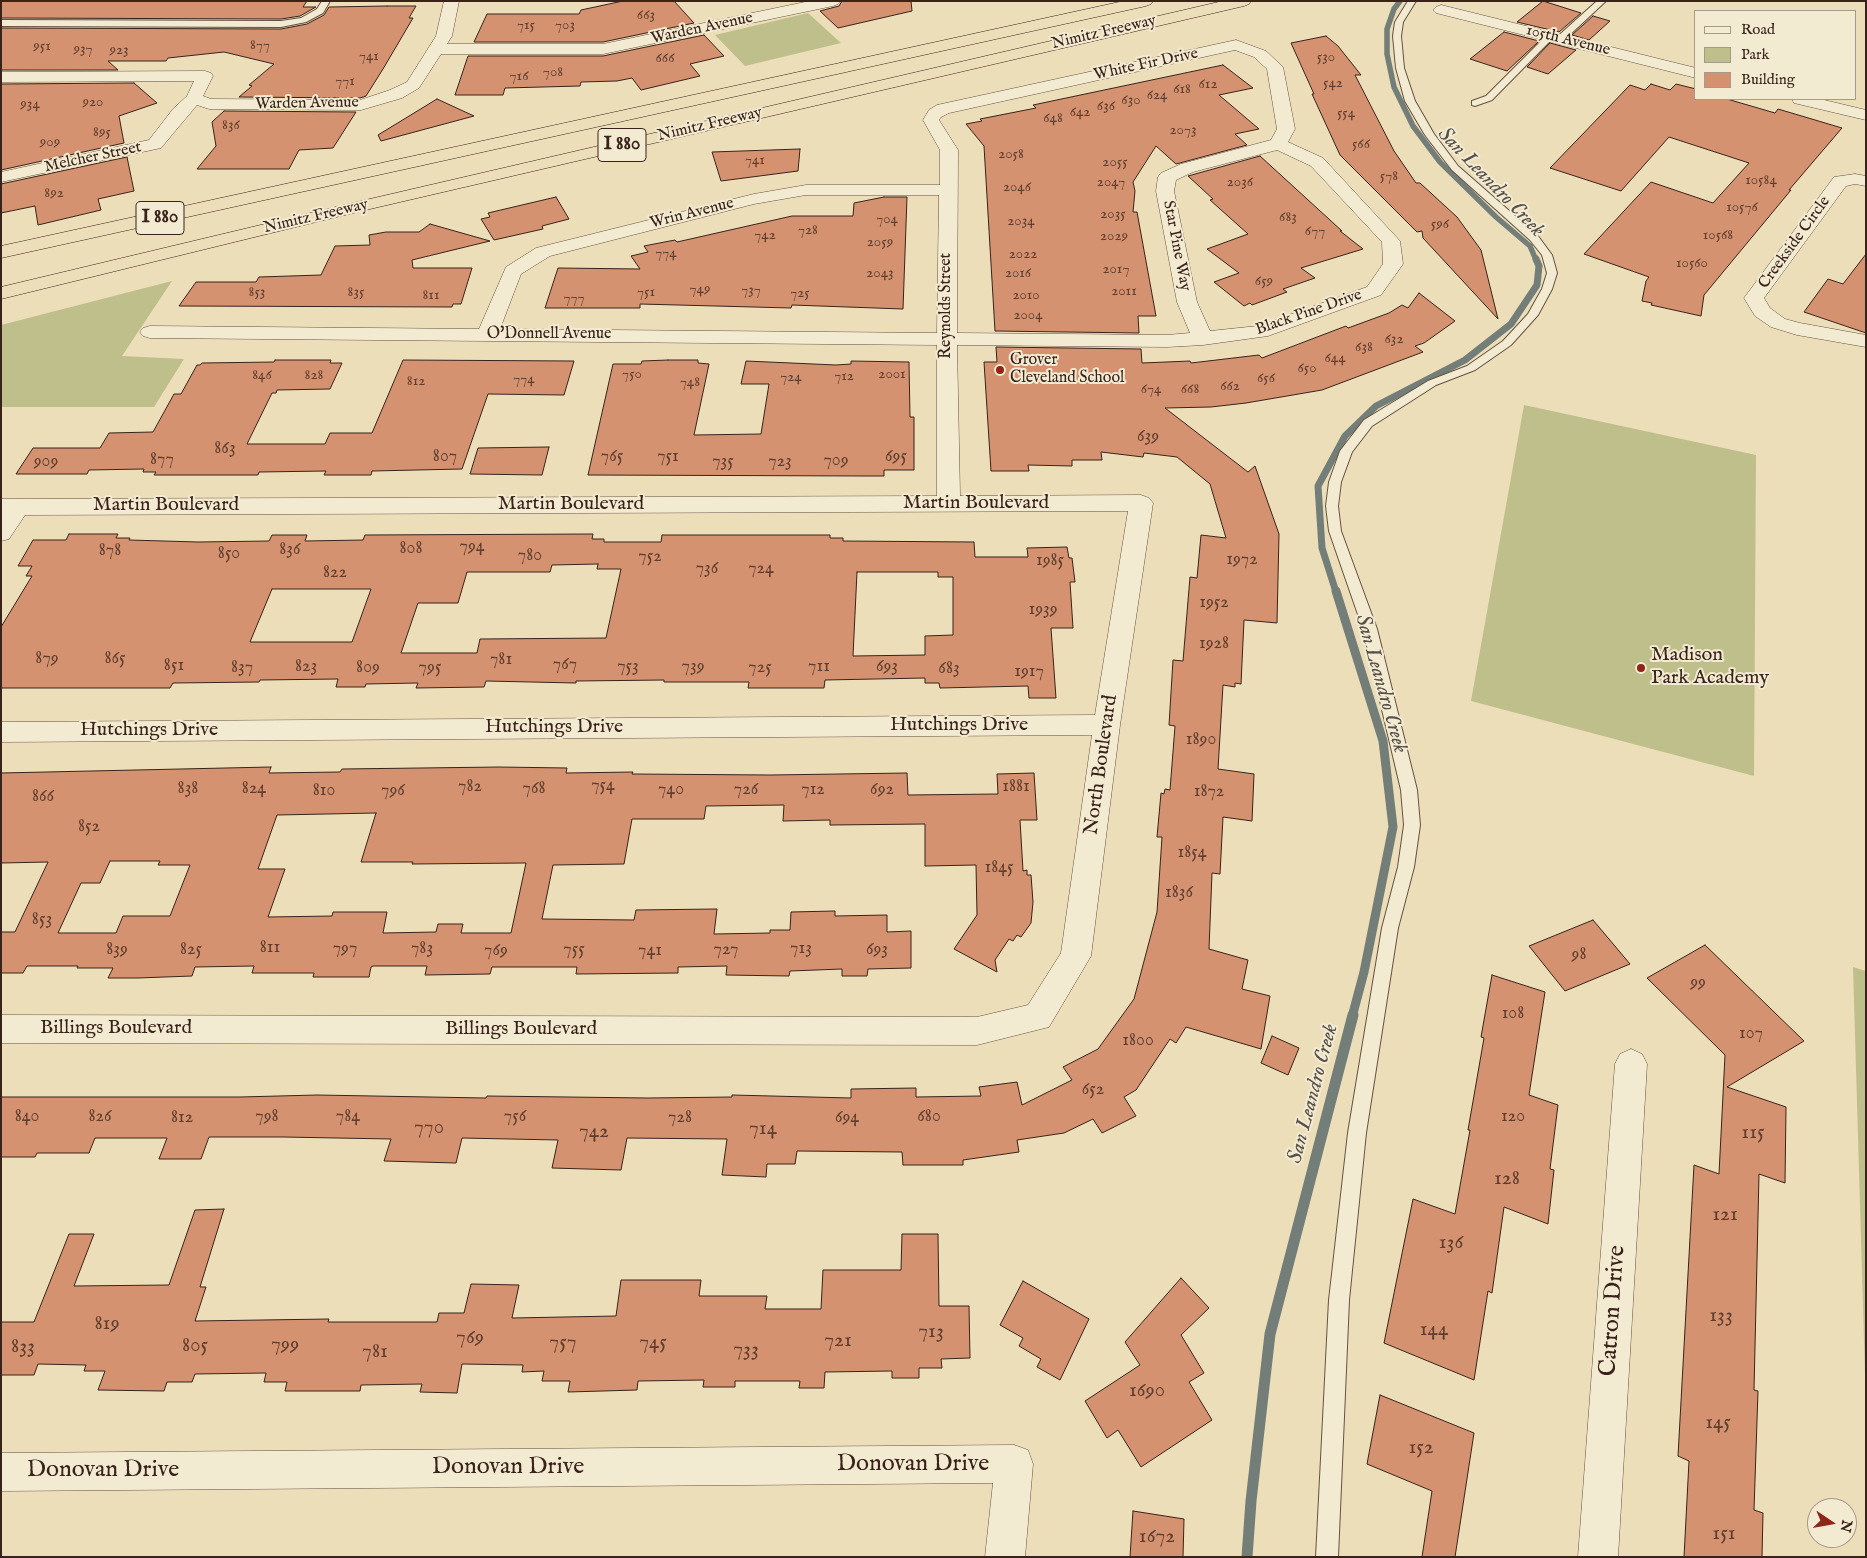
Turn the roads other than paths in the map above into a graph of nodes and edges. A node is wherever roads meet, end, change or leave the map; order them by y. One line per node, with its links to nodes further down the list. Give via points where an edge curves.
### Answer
1 (326, 1): 9 (lane, via 320,11 303,20 281,24)
2 (452, 1): 11 (street, via 444,36)
3 (832, 1): 11 (street, Warden Avenue, via 635,44 603,48)
4 (1146, 1): 23 (highway, Nimitz Freeway / I 880)
5 (1244, 1): 24 (highway, Nimitz Freeway / I 880)
6 (1412, 1): 41 (lane, via 1399,22 1397,36 1400,68 1410,101 1430,135 1456,168 1534,238 1547,255 1552,273 1532,315 1507,343 1471,368 1432,383 1368,423 1346,451 1335,482 1332,506 1335,531 1370,629 1409,790 1412,825 1406,867 1390,928 1357,1133 1339,1300)
7 (1602, 1): 10 (lane)
8 (1441, 10): 10 (street, 105th Avenue)
9 (1, 23)
10 (1555, 38): 12 (street, 105th Avenue); 16 (lane, via 1489,98)
11 (436, 49): 14 (street, Warden Avenue, via 413,85 396,94 361,104 209,104)
12 (1694, 73)
13 (1, 77): 14 (street, via 205,76)
14 (194, 98): 20 (street, Melcher Street, via 155,144)
15 (1804, 100): 18 (street)
16 (1475, 104)
17 (935, 114): 19 (street, White Fir Drive, via 943,109 1236,45 1260,54 1275,67 1286,129); 22 (street, Reynolds Street, via 932,120 949,150)
18 (1866, 115)
19 (1278, 144): 28 (street, Star Pine Way, via 1187,168 1168,177 1165,191 1187,302); 28 (street, Black Pine Drive, via 1317,162 1391,242 1393,264 1374,291 1261,332)
20 (1, 178)
21 (1866, 181): 29 (street, Creekside Circle, via 1840,181 1754,298 1762,312 1778,323)
22 (948, 190): 26 (street, Wrin Avenue, via 806,190 754,199 543,252 513,271); 27 (street, Reynolds Street)
23 (1, 252)
24 (1, 293)
25 (150, 332): 26 (street, O'Donnell Avenue)
26 (487, 335): 27 (street, O'Donnell Avenue)
27 (947, 338): 28 (street, Black Pine Drive, via 977,341); 30 (street, Reynolds Street)
28 (1203, 339)
29 (1866, 341)
30 (949, 504): 31 (street, Martin Boulevard); 32 (street, Martin Boulevard)
31 (1141, 504): 34 (street, North Boulevard)
32 (10, 507): 33 (street)
33 (1, 533)
34 (1107, 725): 35 (street, Hutchings Drive); 36 (street, North Boulevard, via 1076,956)
35 (1, 732)
36 (1038, 1017): 37 (street, Billings Boulevard, via 977,1031)
37 (1, 1029)
38 (1631, 1064): 42 (street, Catron Drive)
39 (1, 1472): 40 (street, Donovan Drive, via 1014,1464)
40 (1006, 1557)
41 (1327, 1557)
42 (1598, 1557)

